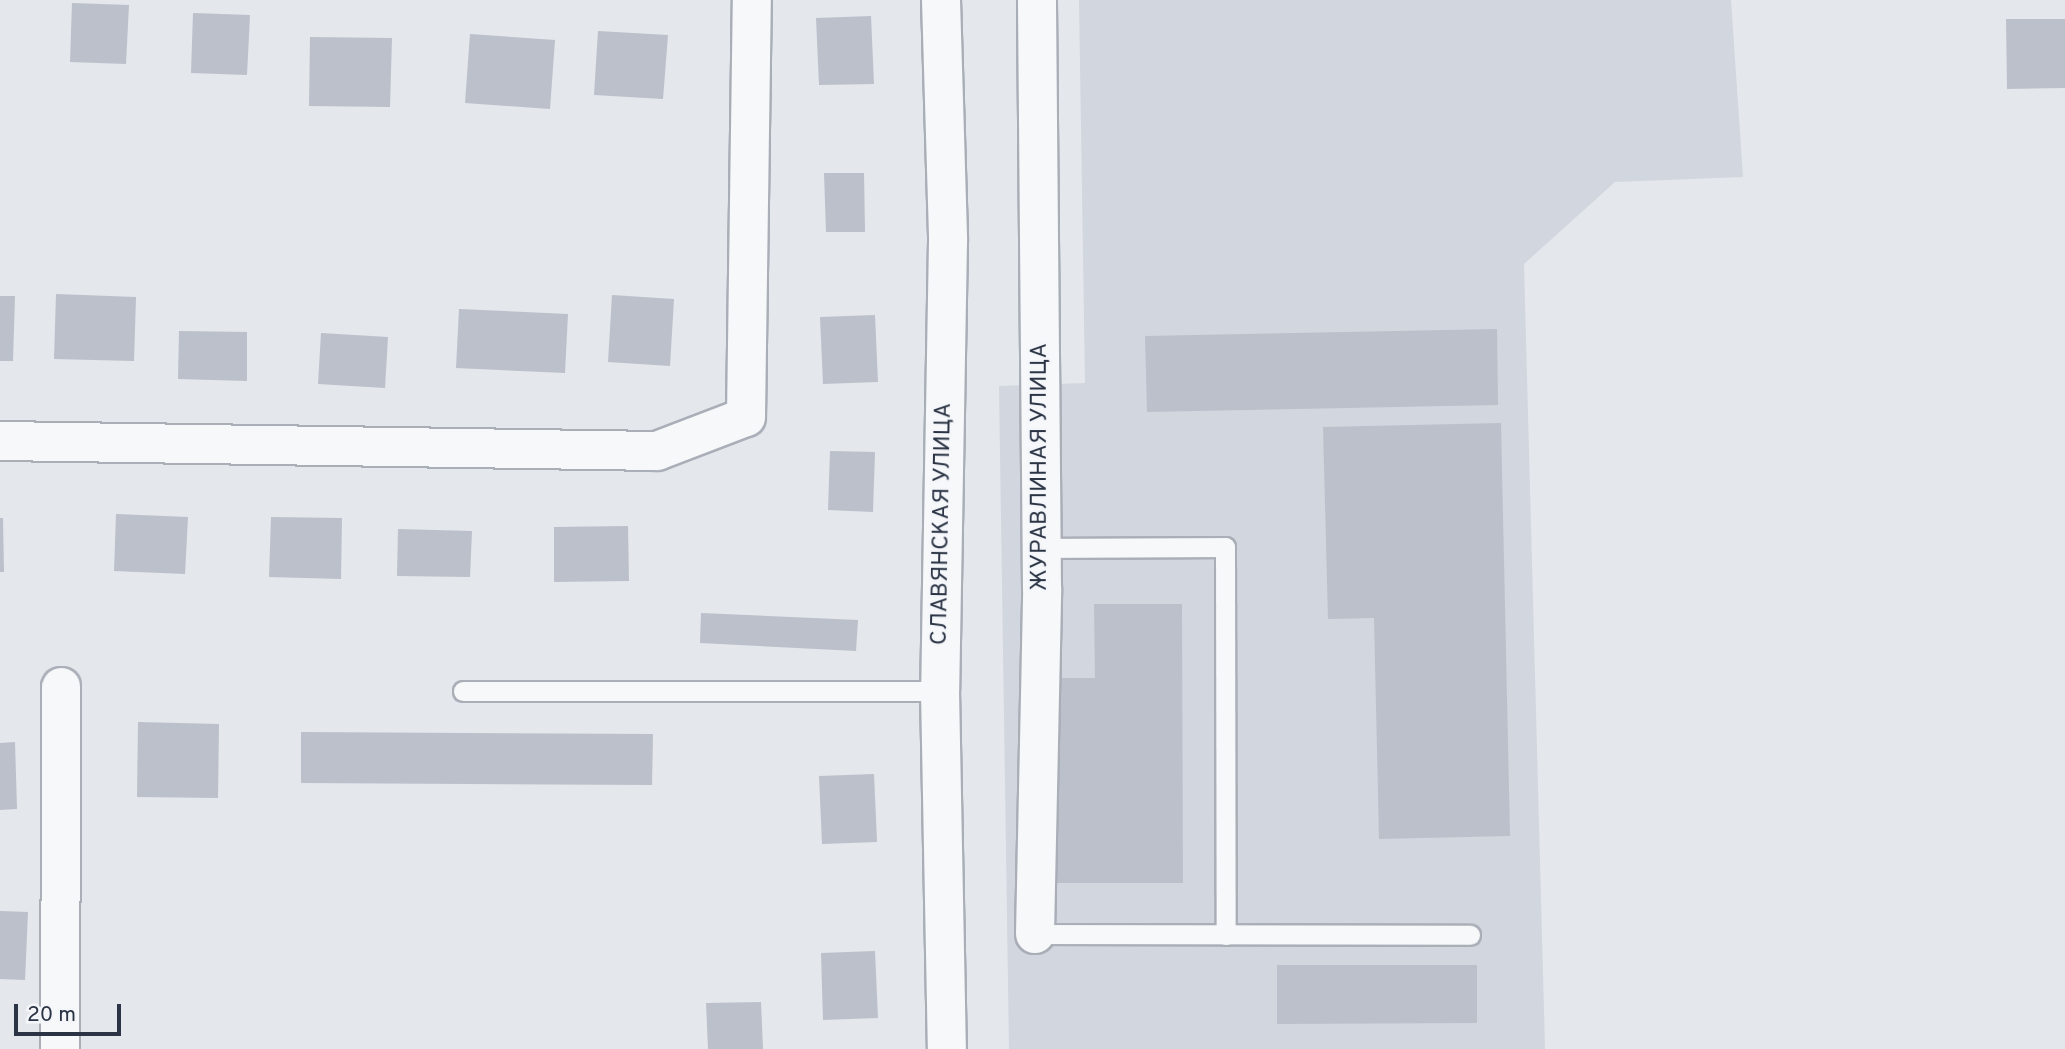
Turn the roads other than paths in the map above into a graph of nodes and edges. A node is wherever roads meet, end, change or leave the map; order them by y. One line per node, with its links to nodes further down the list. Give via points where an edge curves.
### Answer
1 (752, 0): 4 (street, via 746,417 657,451)
2 (941, 0): 8 (street, СЛАВЯНСКАЯ УЛИЦА, via 948,242)
3 (1037, 0): 5 (street, ЖУРАВЛИНАЯ УЛИЦА)
4 (0, 441)
5 (1041, 548): 9 (street, ЖУРАВЛИНАЯ УЛИЦА); 10 (lane, via 1225,547)
6 (61, 687): 12 (street)
7 (463, 691): 8 (lane)
8 (940, 691): 13 (street, СЛАВЯНСКАЯ УЛИЦА)
9 (1035, 934): 10 (lane)
10 (1226, 935): 11 (lane)
11 (1469, 935)
12 (60, 1049)
13 (947, 1049)

